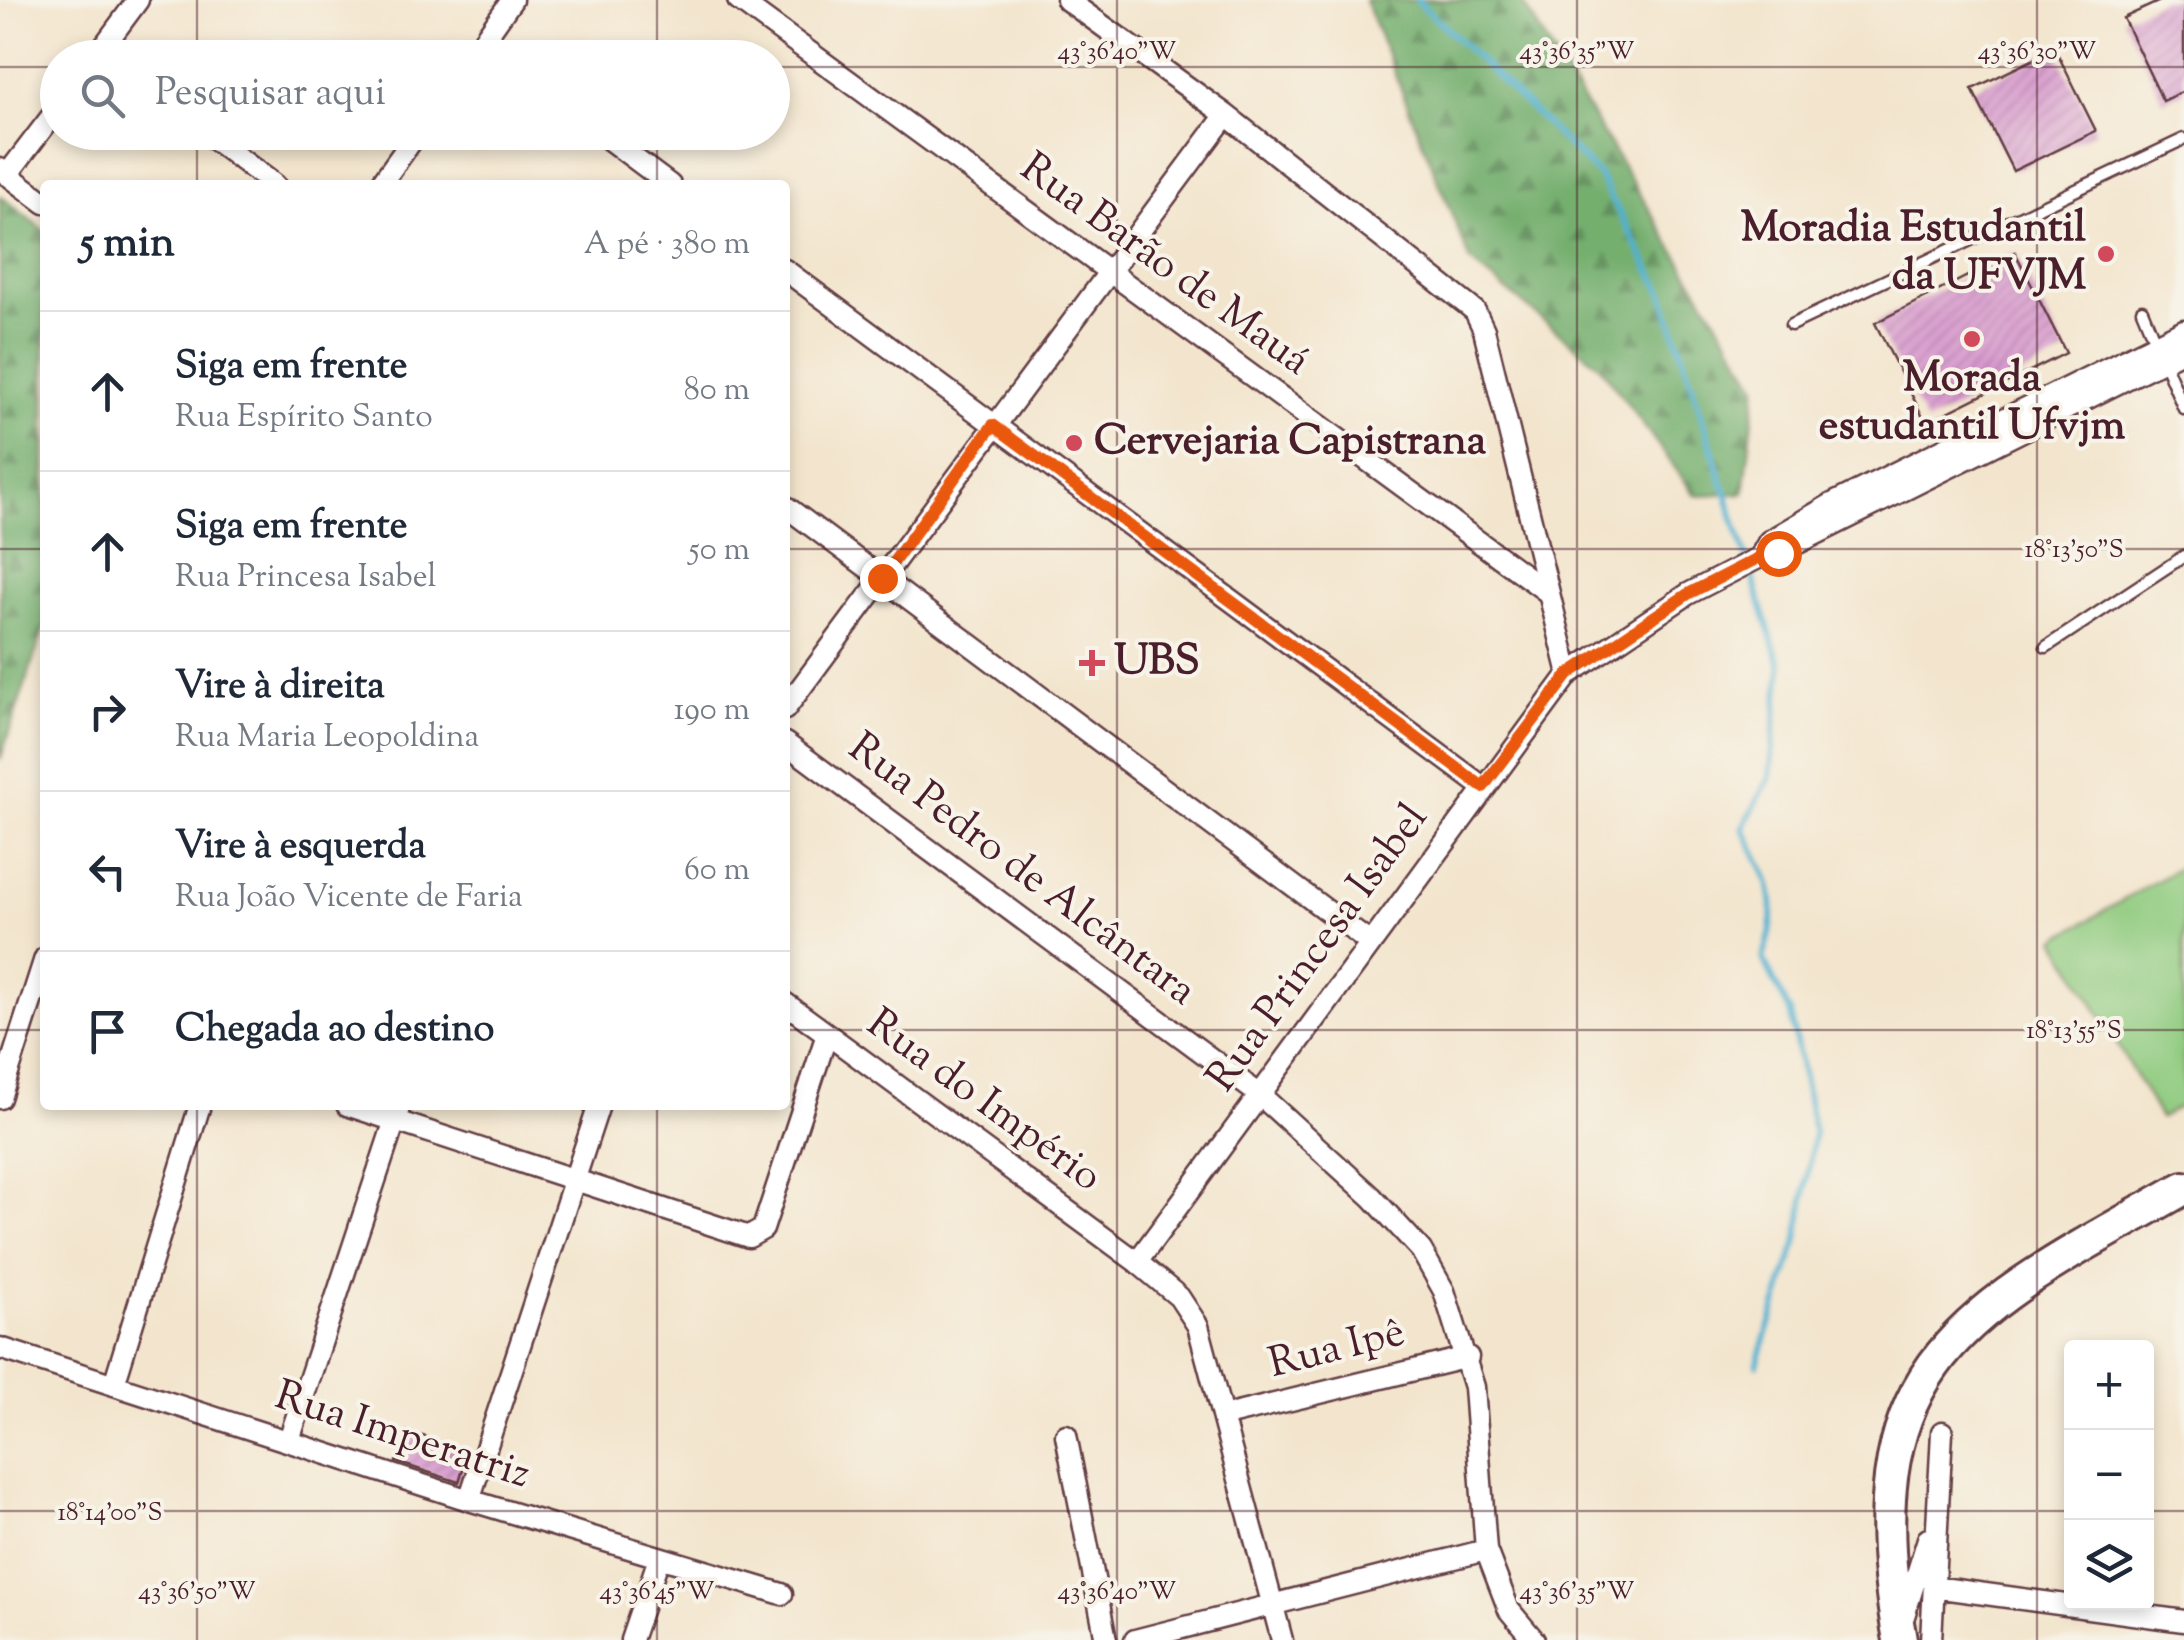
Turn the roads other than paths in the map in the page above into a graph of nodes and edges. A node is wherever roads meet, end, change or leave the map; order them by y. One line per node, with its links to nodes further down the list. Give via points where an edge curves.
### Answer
1 (138, 0): 5 (street)
2 (512, 0): 6 (street)
3 (738, 0): 18 (street, Rua Barão de Mauá)
4 (1066, 0): 7 (street)
5 (110, 40)
6 (490, 40)
7 (1226, 115): 18 (street); 30 (street, via 1478,316)
8 (40, 129): 13 (street)
9 (2184, 140): 21 (lane)
10 (228, 150): 14 (street)
11 (405, 150): 15 (street)
12 (623, 150): 16 (street)
13 (4, 172): 17 (street)
14 (268, 180)
15 (384, 180)
16 (663, 180)
17 (40, 199)
18 (1109, 272): 26 (street); 30 (street, Rua Barão de Mauá)
19 (790, 274): 26 (street)
20 (2142, 310): 24 (lane)
21 (1791, 325)
22 (2184, 330): 24 (street)
23 (2184, 350): 24 (street)
24 (2160, 352): 25 (lane); 32 (street, Rua Princesa Isabel, via 1830,505)
25 (2184, 409)
26 (993, 425): 29 (street); 35 (street)
27 (790, 510): 29 (street)
28 (2184, 556): 31 (lane)
29 (882, 578): 33 (street); 36 (street)
30 (1546, 591): 32 (street)
31 (2046, 647)
32 (1569, 674): 35 (street, Rua Princesa Isabel)
33 (790, 702)
34 (790, 747): 40 (street, Rua Pedro de Alcântara)
35 (1483, 787): 36 (street, Rua Princesa Isabel)
36 (1370, 942): 40 (street, Rua Princesa Isabel)
37 (38, 1003): 41 (street)
38 (790, 1007): 39 (street, Rua do Império)
39 (826, 1034): 45 (street, via 763,1229 746,1238); 47 (street, Rua do Império)
40 (1260, 1096): 47 (street, Rua Princesa Isabel); 49 (street, Rua Pedro de Alcântara, via 1421,1250)
41 (0, 1098)
42 (198, 1110): 50 (street)
43 (596, 1110): 45 (street)
44 (397, 1113): 45 (street); 54 (street)
45 (574, 1180): 55 (street)
46 (2184, 1188): 63 (highway, via 2000,1297 1937,1359 1900,1432 1890,1470 1888,1539)
47 (1138, 1262): 51 (street, Rua do Império, via 1193,1315)
48 (0, 1348): 50 (street, Rua Imperatriz)
49 (1468, 1357): 51 (street, Rua Ipê); 57 (street, Rua Pedro de Alcântara, via 1479,1414)
50 (114, 1384): 54 (street, Rua Imperatriz)
51 (1224, 1416): 61 (street, Rua do Império)
52 (1942, 1432): 56 (street)
53 (1066, 1435): 65 (street)
54 (289, 1440): 55 (street, Rua Imperatriz)
55 (470, 1500): 58 (street, Rua Imperatriz)
56 (1936, 1513): 59 (street); 63 (street)
57 (1486, 1550): 61 (street); 68 (street, Rua Pedro de Alcântara, via 1508,1610)
58 (659, 1558): 60 (street, Rua Imperatriz); 64 (street)
59 (1934, 1587): 62 (street); 69 (street)
60 (782, 1594)
61 (1272, 1602): 66 (street); 67 (street, Rua do Império)
62 (2184, 1622)
63 (1900, 1636)
64 (631, 1640)
65 (1106, 1640)
66 (1135, 1640)
67 (1282, 1640)
68 (1534, 1640)
69 (1932, 1640)

